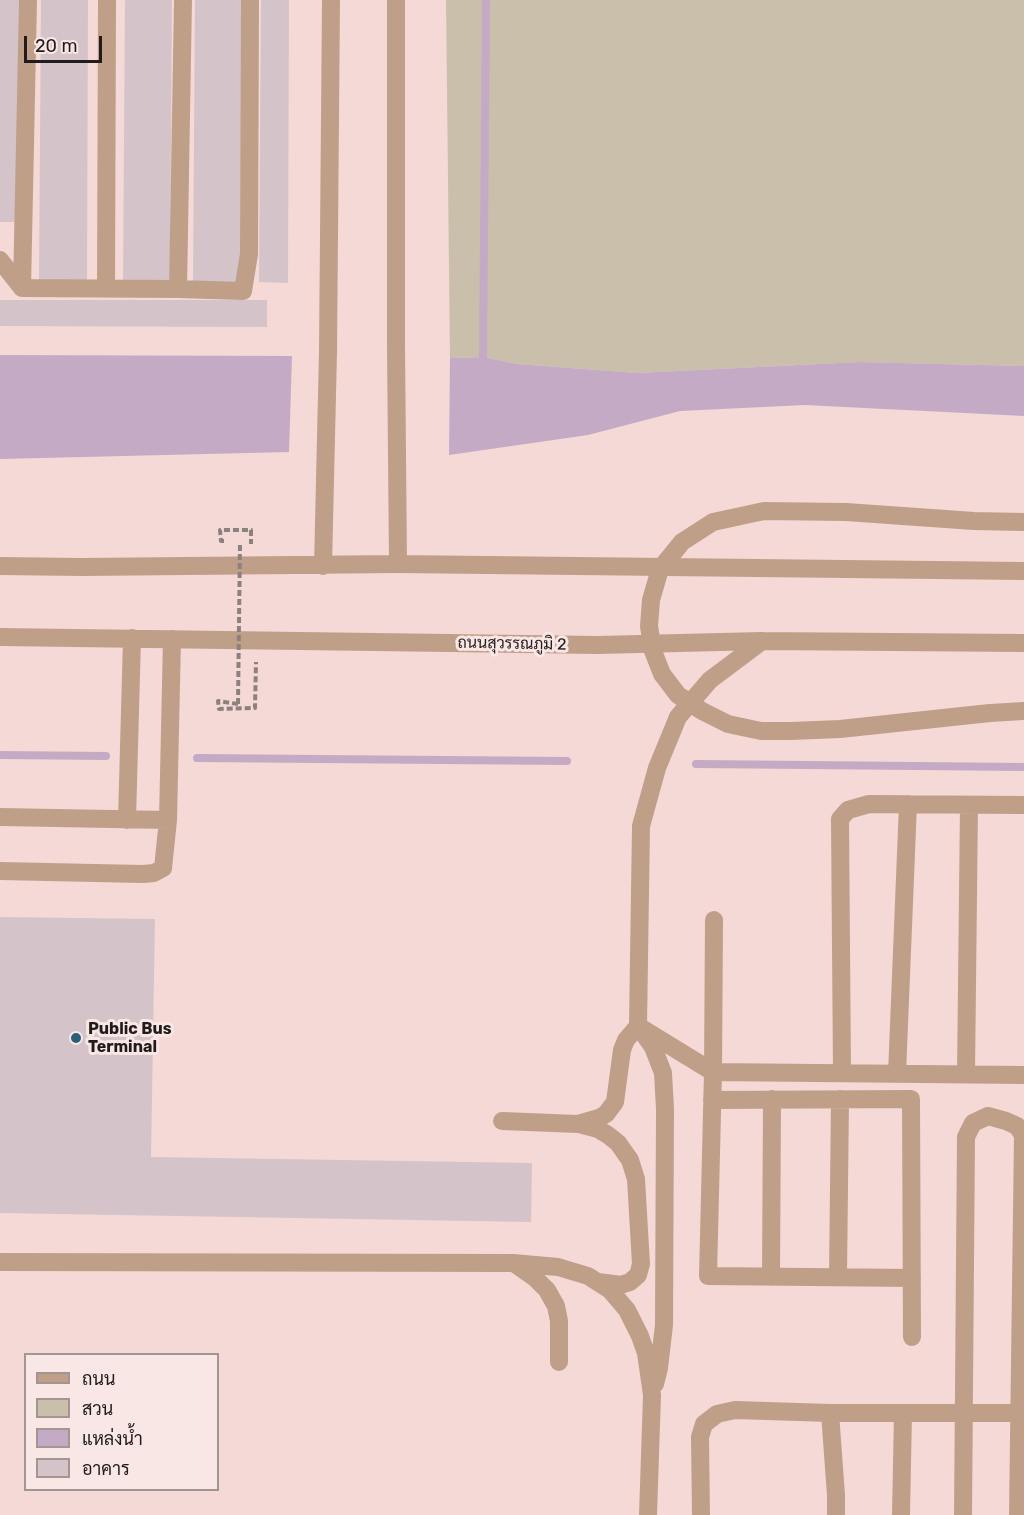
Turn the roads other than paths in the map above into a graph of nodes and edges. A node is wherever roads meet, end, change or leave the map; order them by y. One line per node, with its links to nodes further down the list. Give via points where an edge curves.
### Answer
1 (28, 0): 8 (street)
2 (106, 0): 9 (street)
3 (183, 0): 10 (street)
4 (250, 0): 10 (street, via 249,254 243,291)
5 (331, 0): 14 (street)
6 (396, 0): 12 (street)
7 (0, 260): 8 (street)
8 (22, 288): 9 (street)
9 (106, 288): 10 (street)
10 (178, 289)
11 (1024, 522): 21 (street, bridge, via 764,511 713,522 682,542 660,569 649,626 662,674 678,695 728,724 761,731 840,729)
12 (398, 564): 14 (street); 15 (street)
13 (0, 566): 14 (street)
14 (323, 566)
15 (1024, 570)
16 (0, 637): 17 (street, ถนนสุวรรณภูมิ 2)
17 (132, 638): 18 (street, ถนนสุวรรณภูมิ 2); 26 (street)
18 (172, 639): 19 (street, ถนนสุวรรณภูมิ 2, via 598,645); 27 (street)
19 (762, 641): 20 (street, ถนนสุวรรณภูมิ 2); 30 (street, via 710,680 678,717 657,768 641,826)
20 (1024, 643)
21 (1024, 711)
22 (908, 804): 23 (street); 32 (street, via 869,804 848,810 840,819); 33 (street)
23 (969, 805): 24 (street); 34 (street)
24 (1024, 805)
25 (0, 818): 26 (street)
26 (127, 820): 27 (street)
27 (168, 820): 28 (street, via 163,868 154,873)
28 (0, 871)
29 (714, 920): 31 (street)
30 (638, 1026): 31 (street); 40 (street, via 622,1050 611,1108 599,1118); 50 (street, via 653,1047 663,1073 664,1325)
31 (712, 1072): 32 (street); 38 (street)
32 (842, 1073): 33 (street)
33 (897, 1074): 34 (street)
34 (966, 1074): 35 (street)
35 (1024, 1075)
36 (771, 1099): 37 (street); 38 (street); 44 (street)
37 (840, 1099): 45 (street); 46 (street, via 911,1099)
38 (712, 1100): 44 (street, via 708,1276)
39 (502, 1121): 40 (street)
40 (578, 1124): 47 (street, via 598,1129 618,1143 630,1160 636,1179 638,1275 621,1285)
41 (1023, 1134): 53 (street, via 1017,1126 988,1116 973,1123 966,1137); 54 (street)
42 (1, 1262): 43 (street)
43 (513, 1263): 47 (street, via 558,1267); 49 (street, via 535,1278 556,1306)
44 (771, 1277): 45 (street)
45 (838, 1277): 46 (street)
46 (912, 1278): 48 (street)
47 (596, 1281): 50 (street, via 627,1310 640,1336)
48 (912, 1337)
49 (560, 1362)
50 (652, 1395): 55 (street)
51 (830, 1413): 52 (street); 56 (street, via 735,1410 710,1419 700,1437); 57 (street)
52 (903, 1413): 53 (street); 58 (street)
53 (964, 1413): 54 (street); 59 (street)
54 (1022, 1413): 60 (street)
55 (648, 1515)
56 (701, 1515)
57 (836, 1515)
58 (901, 1515)
59 (963, 1515)
60 (1018, 1515)

